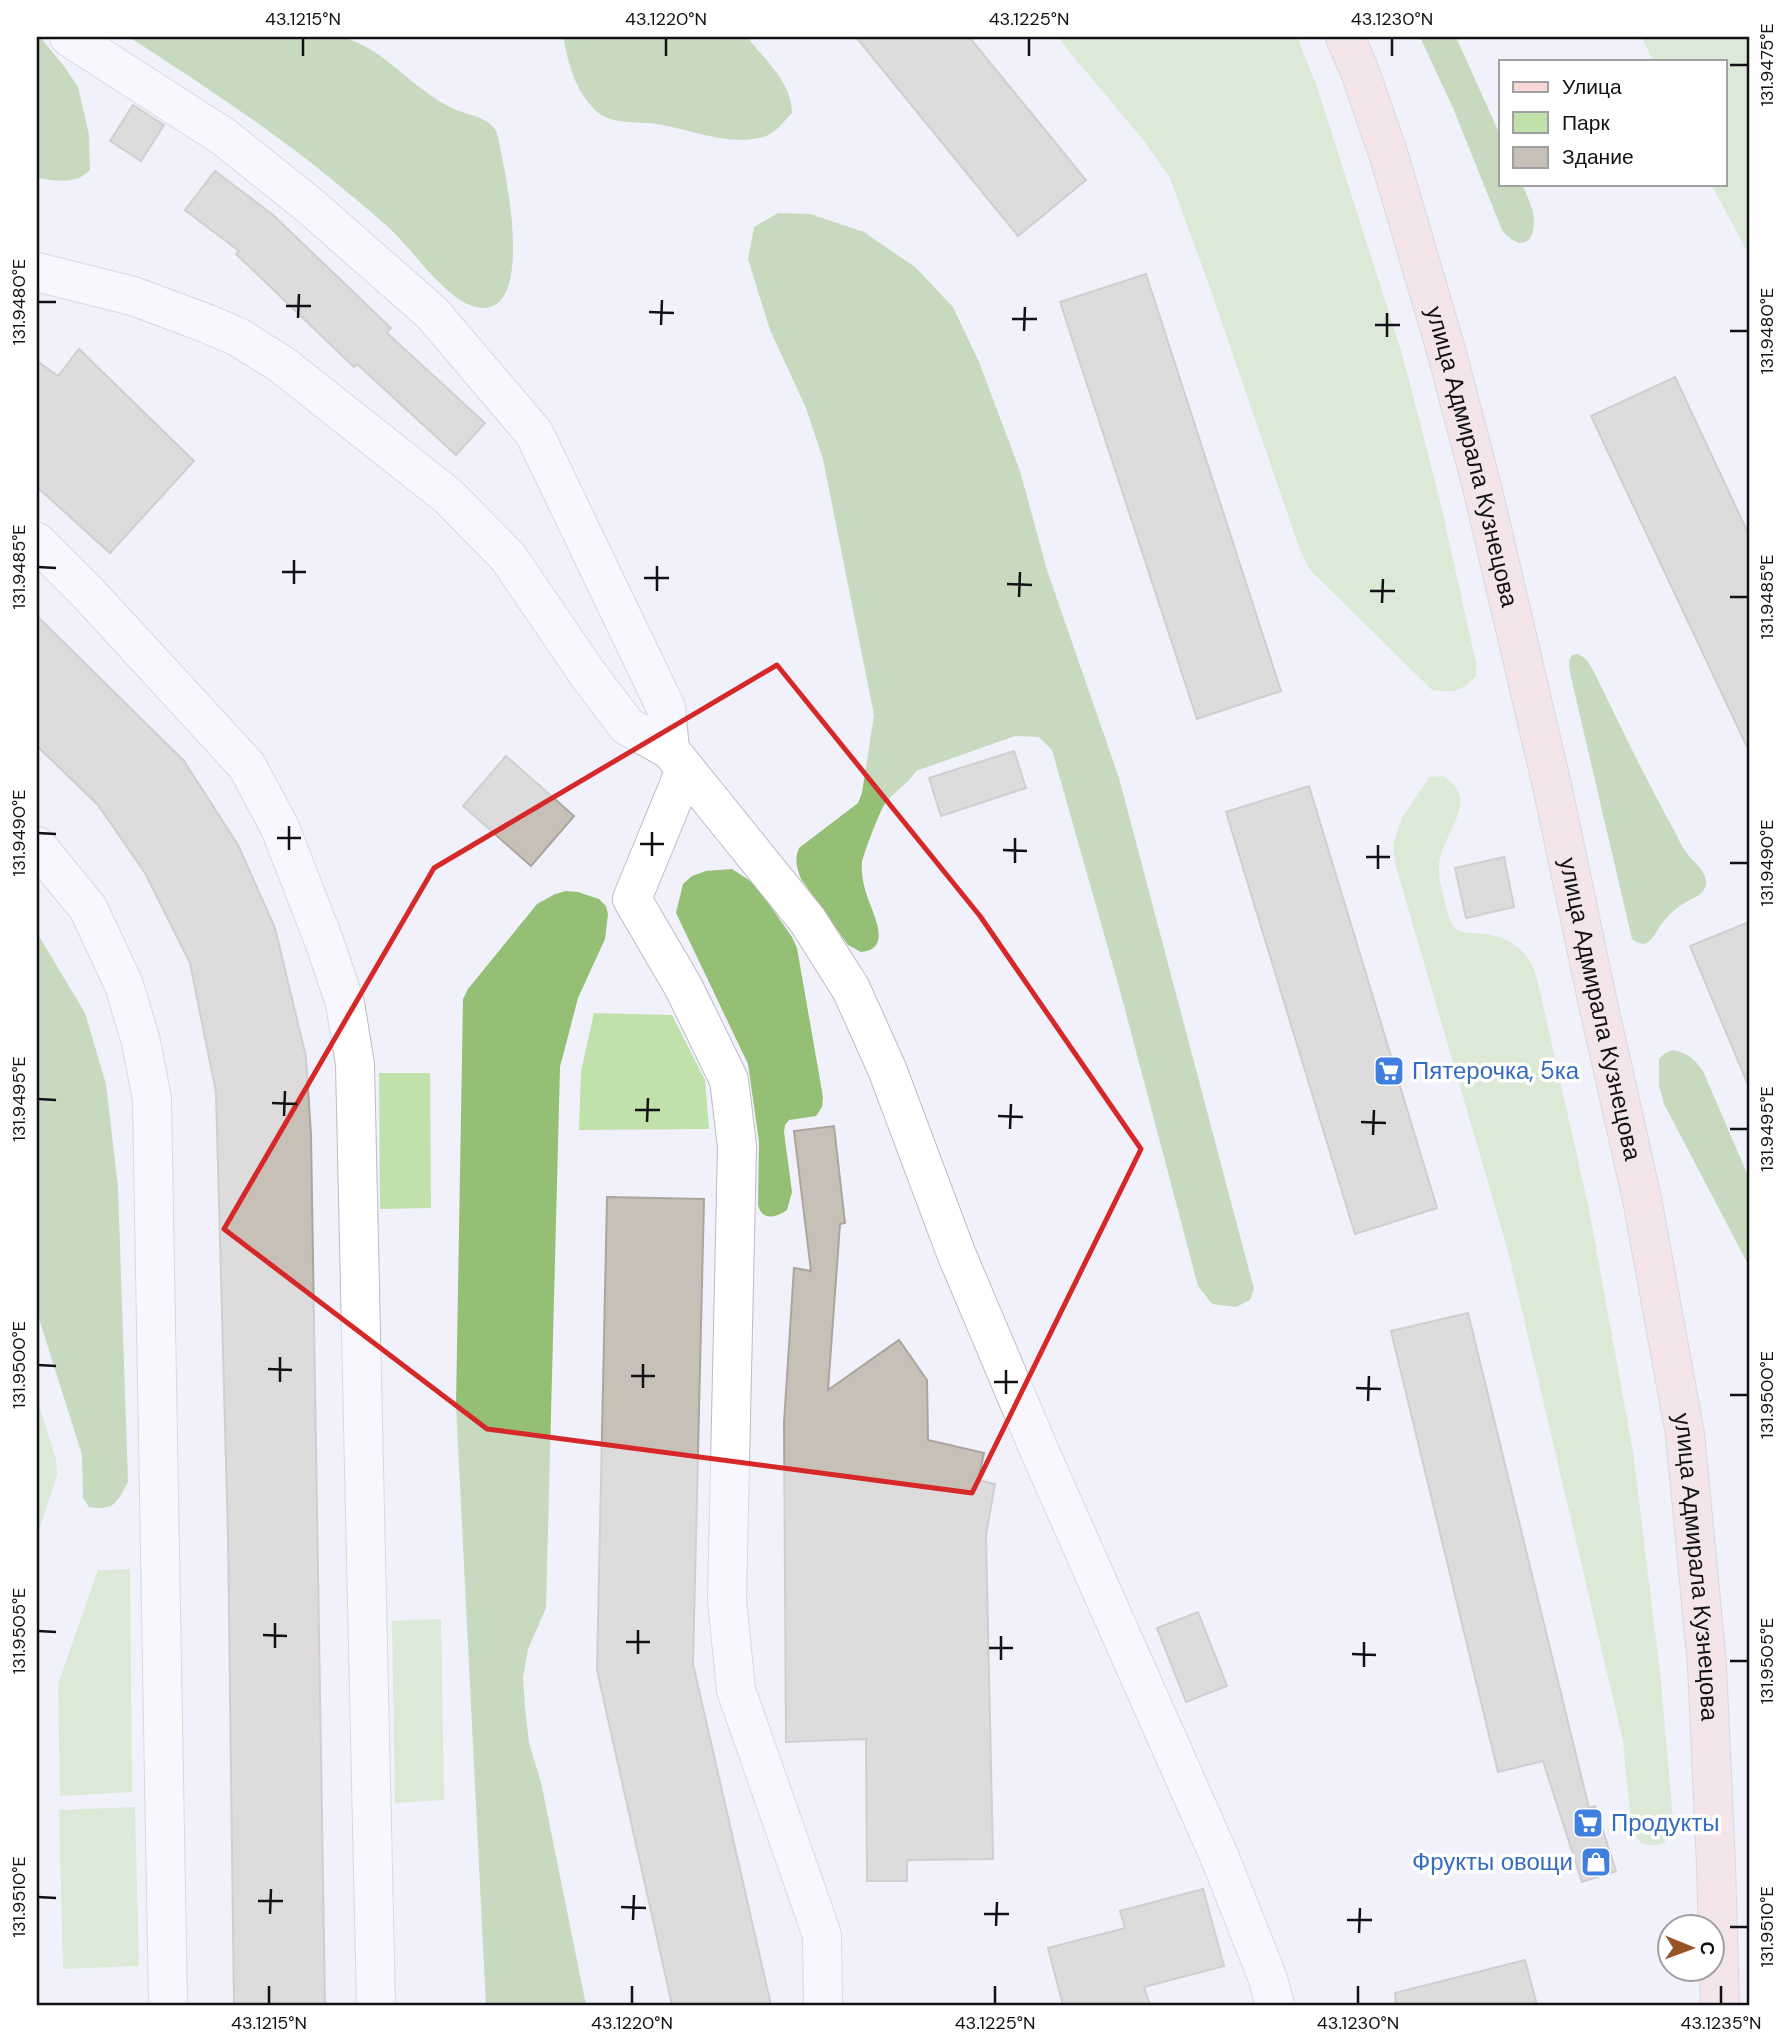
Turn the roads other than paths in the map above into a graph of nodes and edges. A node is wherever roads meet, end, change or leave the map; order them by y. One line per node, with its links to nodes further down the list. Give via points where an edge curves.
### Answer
1 (69, 37): 5 (street, via 224,137 378,264 432,313 474,361 534,433 666,708)
2 (1345, 37): 11 (main road, улица Адмирала Кузнецова, via 1401,194 1479,474 1642,1199 1685,1434 1707,1665)
3 (37, 272): 5 (street, via 133,296 208,324 281,364 448,496 508,556 626,726)
4 (37, 542): 8 (street, via 247,766 280,828 345,1003 355,1065)
5 (677, 760): 9 (street, via 632,899 684,988 729,1080 737,1146 728,1613 736,1690 822,1935); 10 (street, via 808,921 851,989 1040,1452 1220,1858)
6 (37, 846): 7 (street, via 88,908 124,985 152,1099)
7 (169, 2005)
8 (376, 2005)
9 (823, 2005)
10 (1275, 2005)
11 (1720, 2005)

